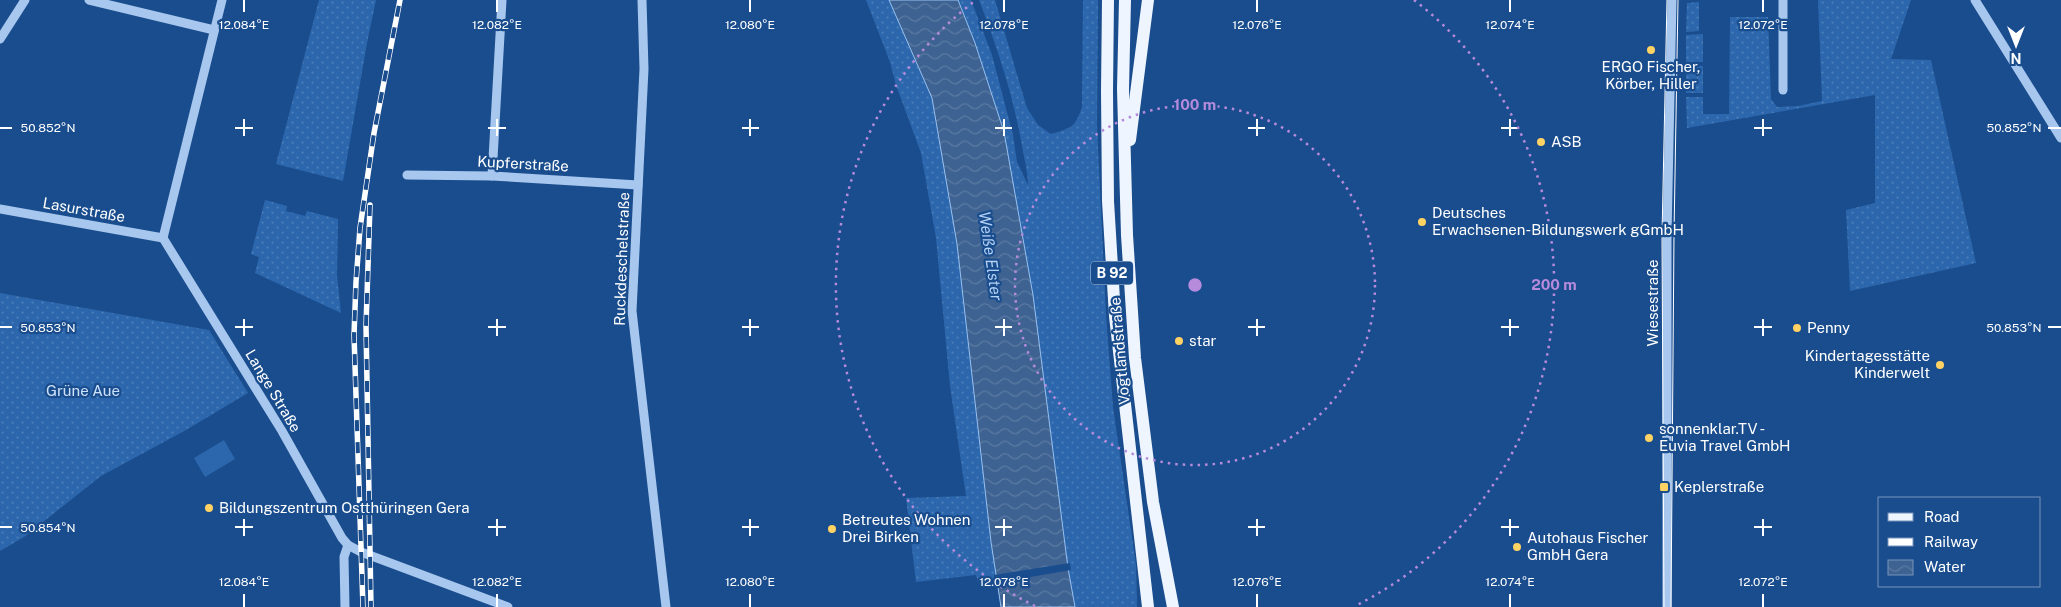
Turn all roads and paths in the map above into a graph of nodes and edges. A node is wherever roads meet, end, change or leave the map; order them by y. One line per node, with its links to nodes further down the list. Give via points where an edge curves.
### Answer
1 (25, 0): 13 (street)
2 (89, 0): 12 (street)
3 (222, 0): 12 (street)
4 (502, 0): 18 (street)
5 (642, 0): 19 (street, Ruckdeschelstraße, via 644,69)
6 (1108, 0): 26 (main road, Vogtlandstraße / B 92, via 1108,201 1115,316)
7 (1125, 0): 16 (main road, Vogtlandstraße / B 92)
8 (1148, 0): 16 (main road)
9 (1672, 0): 28 (street, Wiesestraße, via 1667,243)
10 (1782, 0): 14 (street)
11 (1976, 0): 15 (street)
12 (214, 30): 21 (street)
13 (0, 39)
14 (1783, 90)
15 (2061, 138)
16 (1125, 172): 27 (main road, Vogtlandstraße / B 92, via 1135,358 1153,502)
17 (407, 174): 18 (street, Kupferstraße)
18 (492, 176): 19 (street, Kupferstraße)
19 (638, 185): 25 (street, Ruckdeschelstraße, via 632,311)
20 (0, 209): 21 (street, Lasurstraße)
21 (163, 238): 22 (street, Lange Straße)
22 (348, 545): 23 (street, via 344,557); 24 (street)
23 (345, 607)
24 (508, 607)
25 (666, 607)
26 (1148, 607)
27 (1173, 607)
28 (1667, 607)

